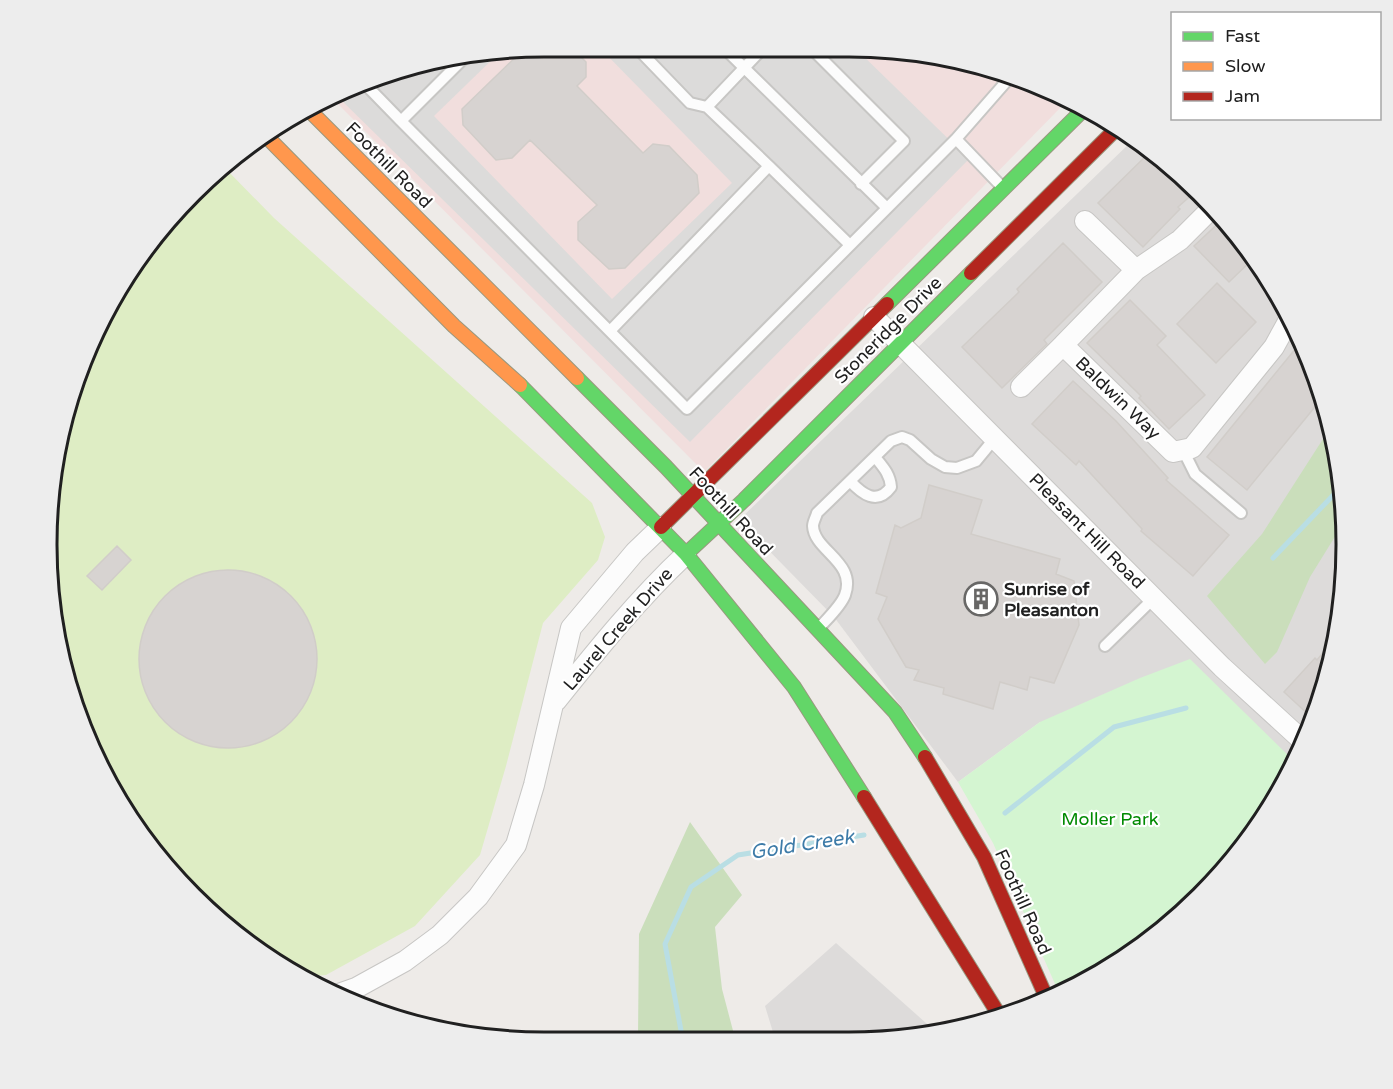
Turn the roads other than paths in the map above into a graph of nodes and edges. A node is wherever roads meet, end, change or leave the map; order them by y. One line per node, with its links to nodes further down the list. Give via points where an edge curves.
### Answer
1 (646, 57): 9 (lane, via 690,103)
2 (734, 57): 6 (lane)
3 (755, 57): 6 (lane)
4 (820, 57): 17 (lane, via 904,141)
5 (457, 65): 12 (lane)
6 (746, 68): 9 (lane); 17 (lane)
7 (1005, 83): 14 (lane)
8 (370, 89): 12 (lane)
9 (707, 107): 16 (lane)
10 (314, 115): 34 (main road, Foothill Road)
11 (1078, 115): 18 (main road, Stoneridge Drive)
12 (401, 121): 26 (lane)
13 (1111, 134): 27 (main road, Stoneridge Drive)
14 (956, 139): 18 (lane); 19 (lane)
15 (271, 141): 37 (main road)
16 (770, 166): 22 (lane); 26 (lane)
17 (861, 183): 19 (lane)
18 (1004, 189): 24 (main road, Stoneridge Drive)
19 (887, 208): 22 (lane)
20 (1206, 214): 23 (street, Baldwin Way, via 1180,240)
21 (1085, 221): 23 (street)
22 (850, 245): 26 (lane, via 687,409)
23 (1136, 270): 28 (street, Baldwin Way)
24 (874, 317): 27 (street, Pleasant Hill Road); 34 (main road, Stoneridge Drive)
25 (1285, 327): 31 (street, via 1274,347 1192,448)
26 (610, 331)
27 (900, 343): 30 (street, Pleasant Hill Road); 36 (main road, Stoneridge Drive)
28 (1063, 345): 29 (street, Baldwin Way); 31 (street, Baldwin Way)
29 (1021, 387)
30 (995, 438): 32 (lane, via 976,461 957,468 945,467 902,437 891,441); 39 (street, Pleasant Hill Road)
31 (1178, 451): 35 (lane, Baldwin Way, via 1200,478)
32 (875, 457): 33 (lane); 33 (lane, via 890,480 886,494 875,497 862,493)
33 (850, 481): 40 (lane, via 817,513 813,525 816,537 844,572 846,589 845,597)
34 (693, 496): 36 (main road, Foothill Road); 37 (main road, Stoneridge Drive)
35 (1241, 513)
36 (718, 524): 38 (main road, Stoneridge Drive); 40 (main road, Foothill Road)
37 (661, 527): 38 (main road); 42 (street, Laurel Creek Drive, via 571,628)
38 (686, 554): 42 (street, Laurel Creek Drive, via 614,630); 46 (main road, via 794,687)
39 (1154, 598): 41 (lane); 43 (street, Pleasant Hill Road)
40 (819, 629): 45 (main road, Foothill Road, via 896,712 931,766 984,857)
41 (1105, 646)
42 (552, 705): 44 (street, Laurel Creek Drive, via 516,845 478,897 440,935 405,961)
43 (1297, 736)
44 (348, 991)
45 (1044, 991)
46 (995, 1009)

